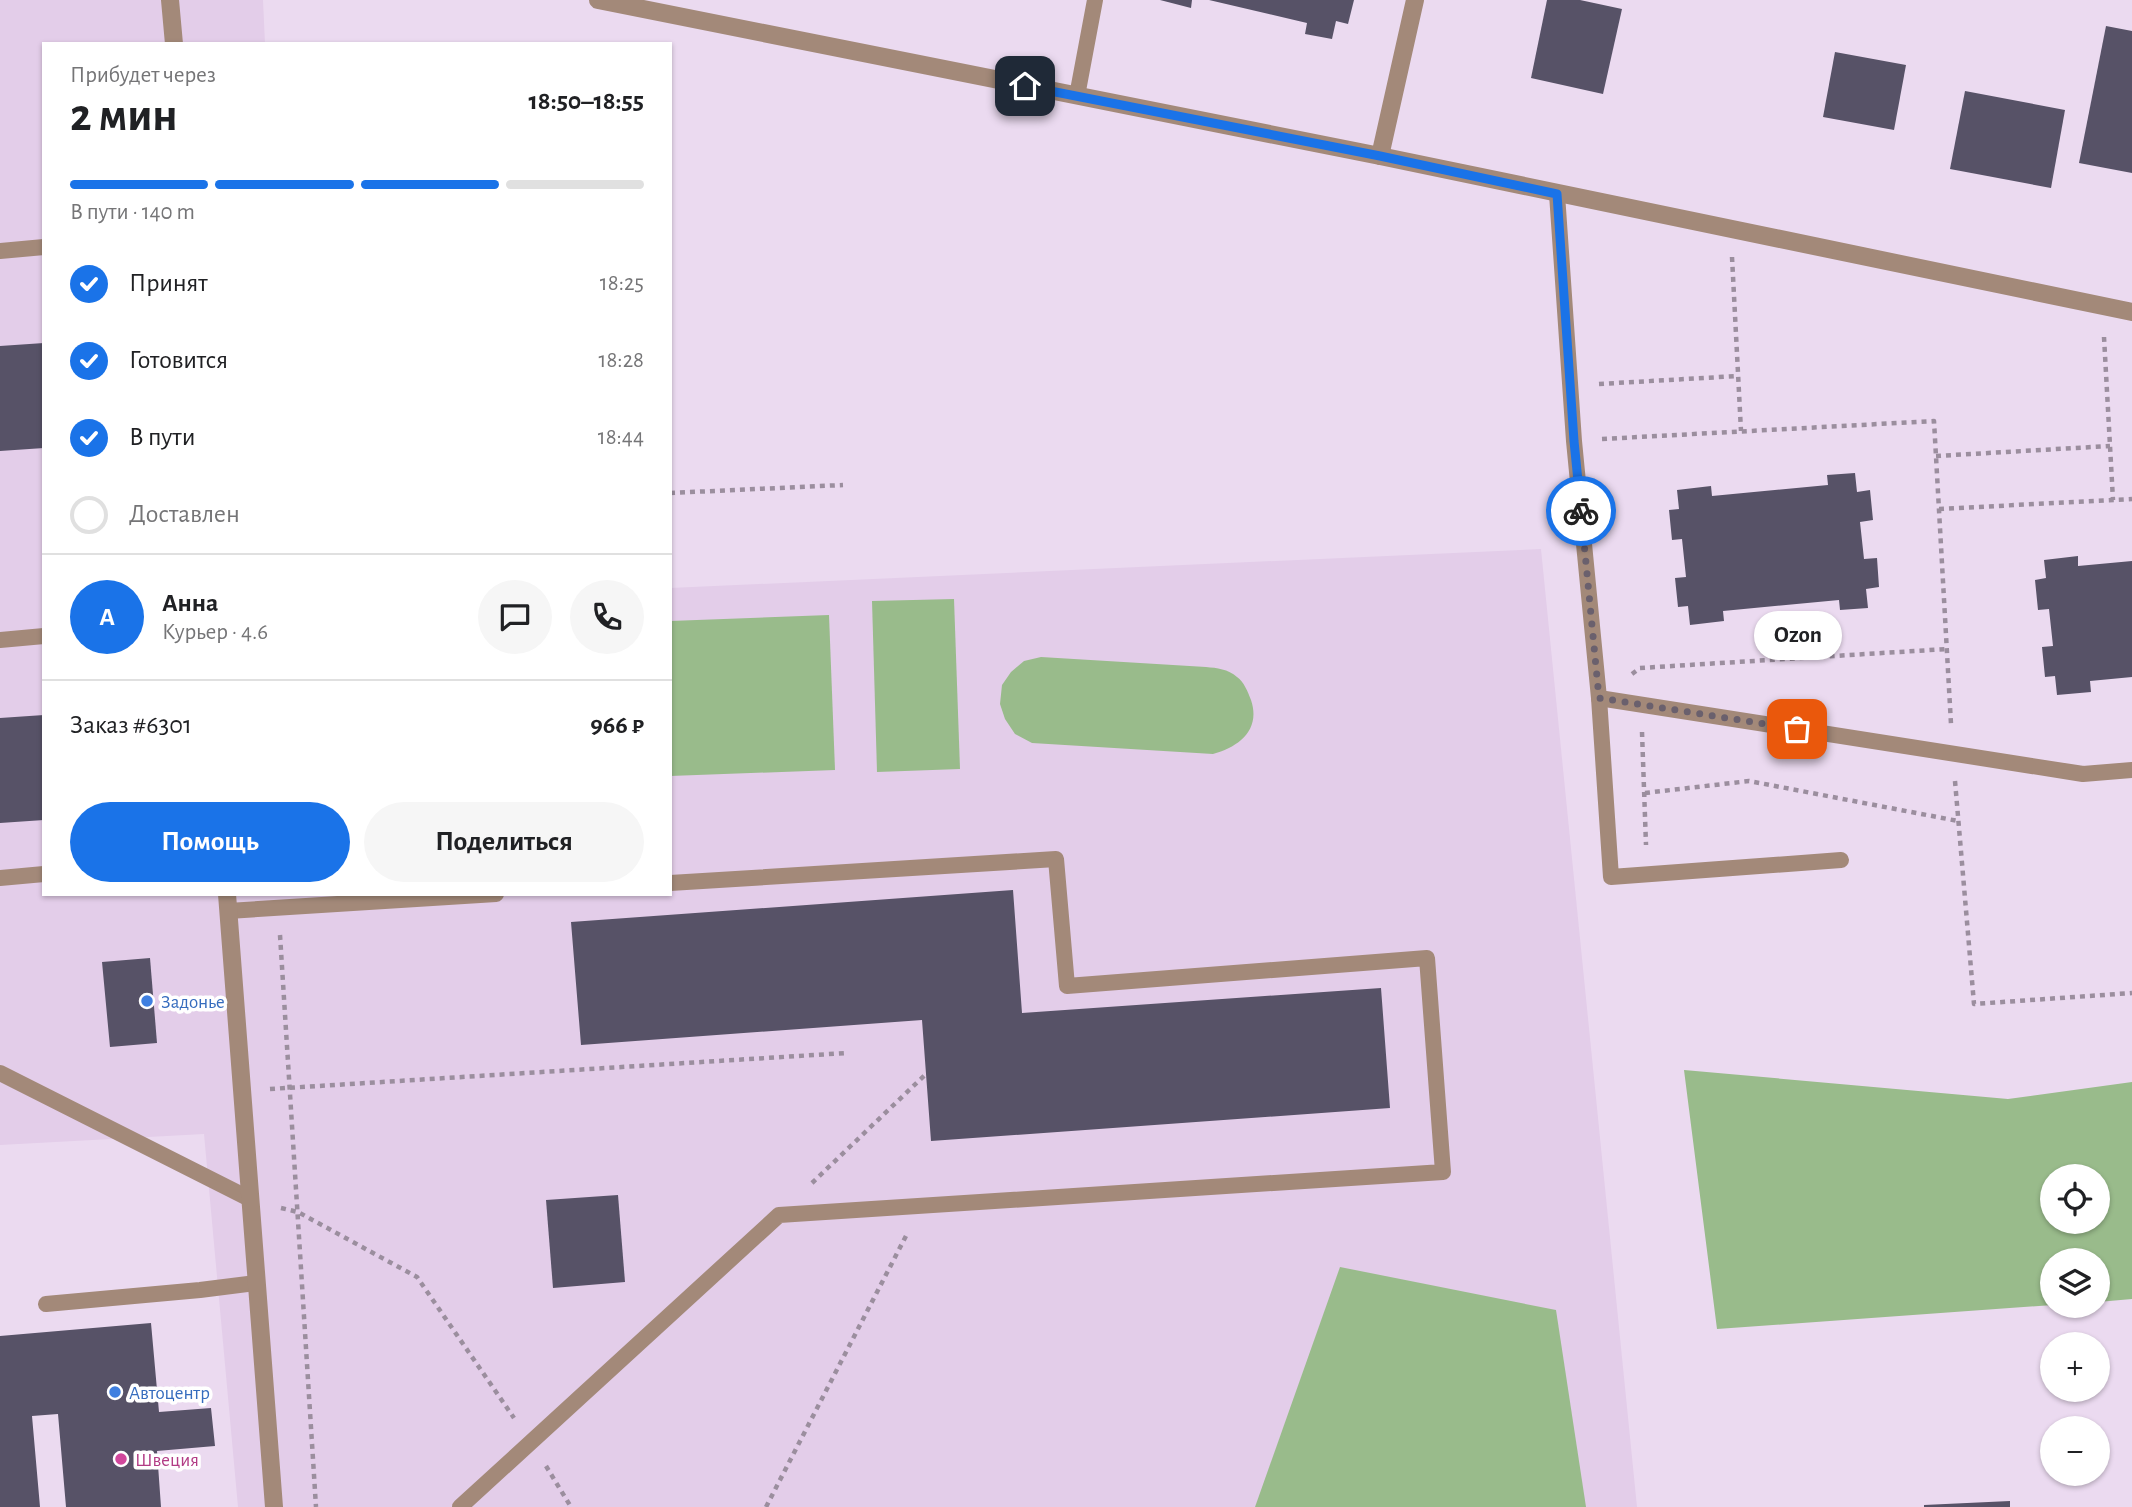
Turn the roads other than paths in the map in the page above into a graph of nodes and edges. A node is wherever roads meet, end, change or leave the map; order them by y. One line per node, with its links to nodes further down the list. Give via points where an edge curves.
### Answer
1 (170, 0): 6 (street)
2 (598, 0): 5 (street)
3 (1095, 0): 7 (lane)
4 (1415, 0): 8 (street)
5 (665, 7): 7 (street)
6 (174, 42)
7 (1077, 96): 8 (street)
8 (1380, 156): 9 (street)
9 (1557, 194): 12 (street); 15 (lane, via 1574,441)
10 (42, 247): 11 (lane)
11 (0, 251)
12 (2132, 312)
13 (42, 636): 14 (lane)
14 (0, 640)
15 (1599, 698): 16 (lane, via 2083,774); 17 (lane, via 1611,877)
16 (2132, 770)
17 (1841, 860)
18 (42, 874): 19 (lane)
19 (0, 878)
20 (672, 883): 28 (lane, via 1056,859 1067,986 1427,958 1443,1172 779,1215)
21 (465, 896): 22 (lane, via 279,908)
22 (227, 903): 24 (street)
23 (0, 1073): 24 (lane)
24 (250, 1199): 25 (street)
25 (257, 1283): 26 (lane); 27 (street)
26 (46, 1304)
27 (274, 1507)
28 (460, 1507)

